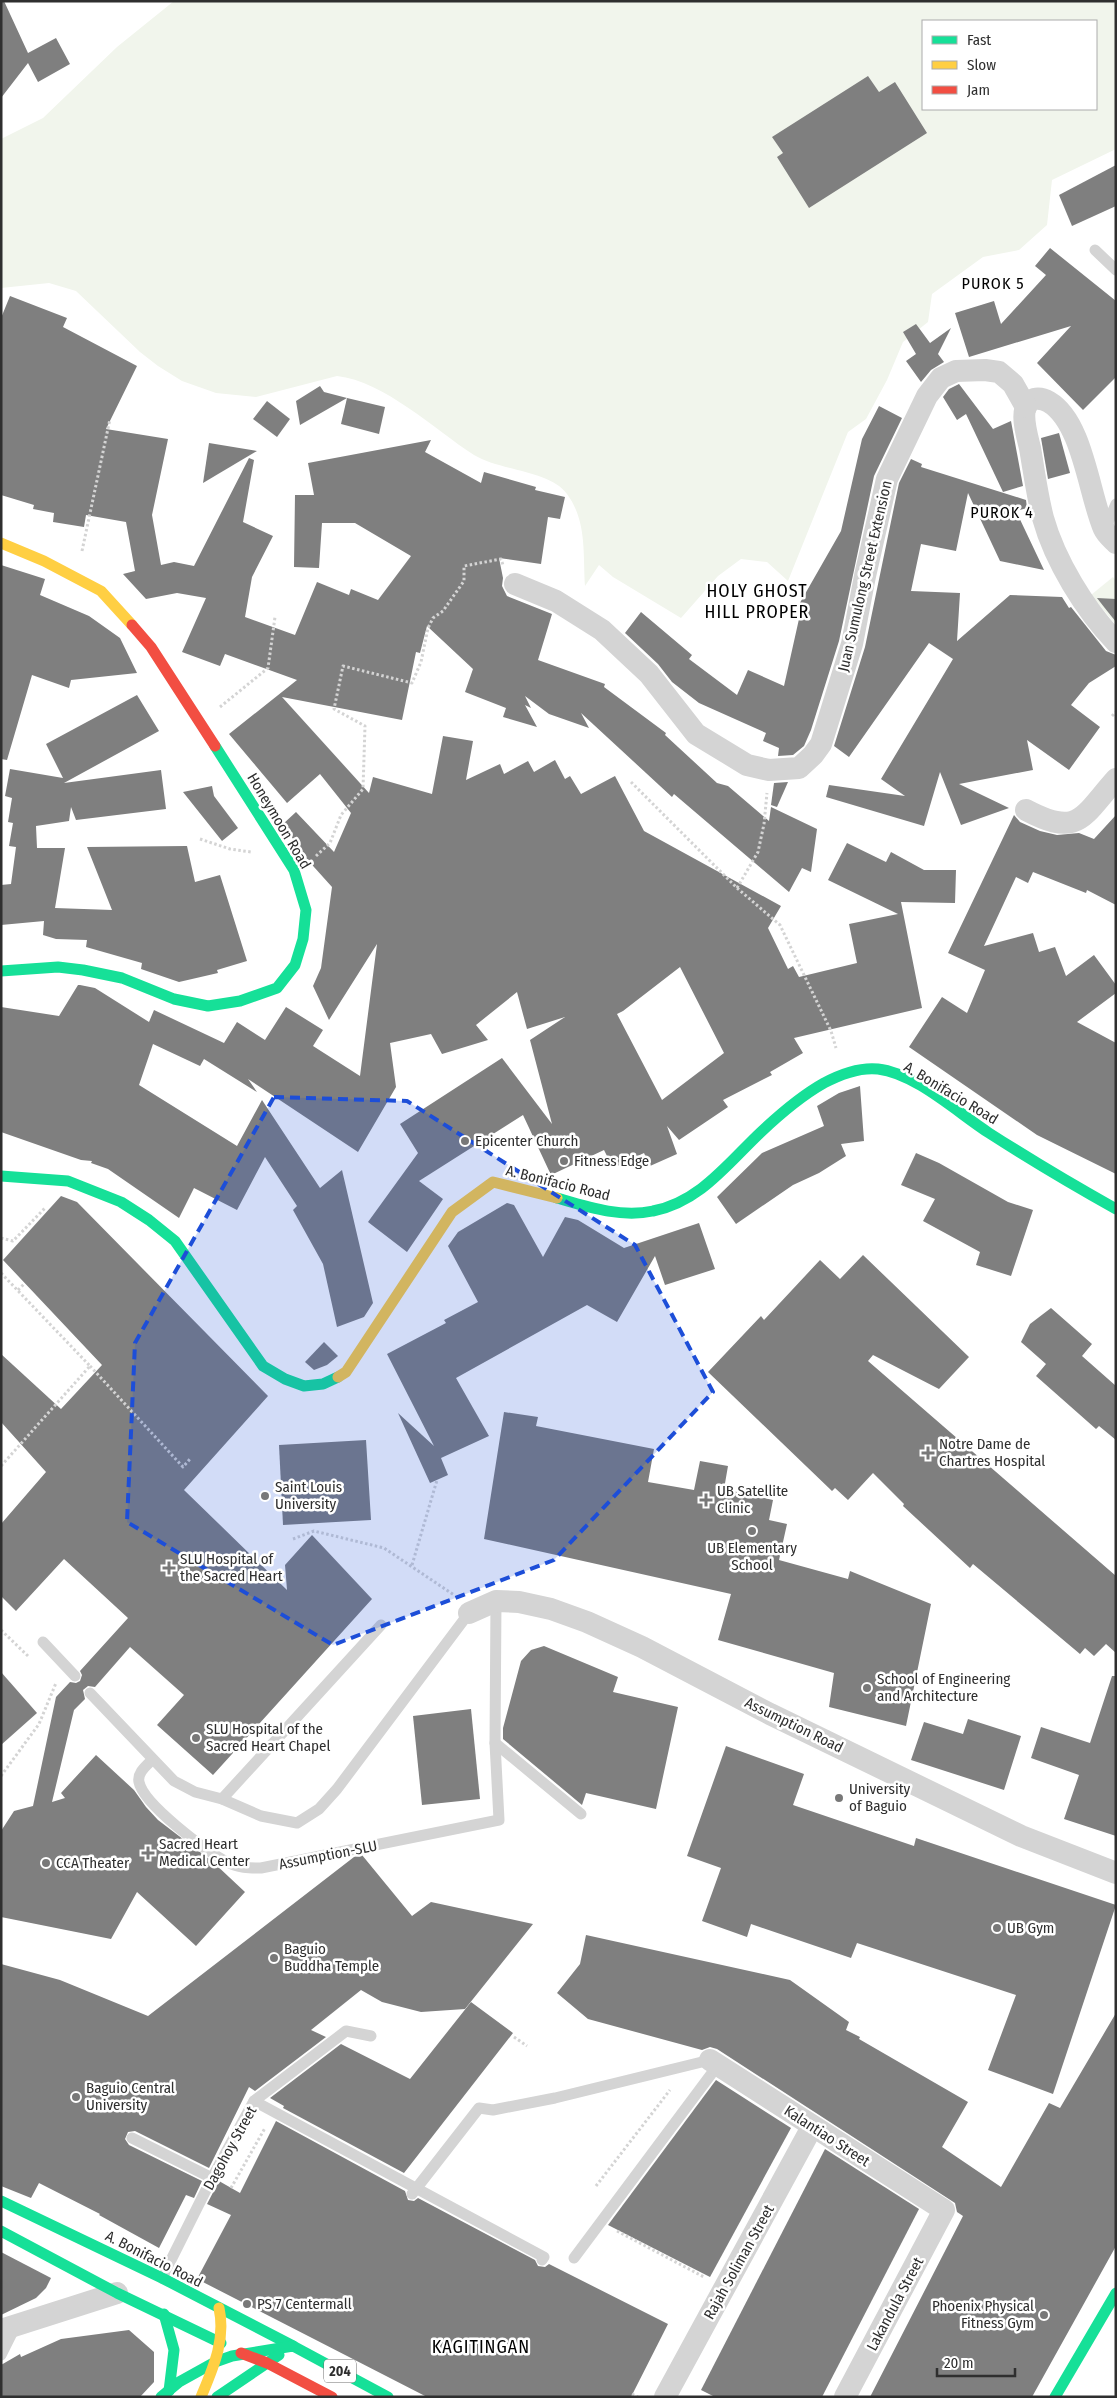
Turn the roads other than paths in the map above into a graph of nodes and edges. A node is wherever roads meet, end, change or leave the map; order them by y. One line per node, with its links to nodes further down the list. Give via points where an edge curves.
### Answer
1 (1094, 250): 2 (lane)
2 (1116, 270)
3 (1026, 407): 5 (street, via 1031,400 1040,398 1050,402 1063,417 1084,459); 7 (street, Juan Sumulong Street Extension, via 1013,384 999,372 985,370 956,371 941,378 927,396 887,479 852,644 821,744 799,768 769,770 747,764 696,734 649,674 602,630 556,601); 8 (street, via 1025,427 1043,518 1055,552 1095,620)
4 (1116, 504): 5 (lane)
5 (1112, 530)
6 (1, 543): 11 (main road, Honeymoon Road, via 101,591 151,647 294,870 306,910 303,939 295,965 277,988 240,1001 208,1006 174,999 122,978 83,970 50,967)
7 (516, 584)
8 (1116, 642)
9 (1116, 779): 10 (street, via 1080,819 1065,824 1048,821)
10 (1026, 810)
11 (1, 971)
12 (1, 1176): 13 (main road, A. Bonifacio Road, via 68,1181 121,1202 150,1220 175,1240 263,1366 283,1379 319,1387 346,1372 452,1212 493,1182 610,1212 636,1214 666,1208 694,1194 737,1158 762,1130 822,1085 834,1077 864,1067 881,1069 907,1080 1044,1169)
13 (1116, 1210)
14 (496, 1601): 15 (street, Assumption Road); 20 (lane, Assumption-SLU); 24 (street, Assumption Road, via 551,1609 587,1622 1021,1836)
15 (464, 1607): 22 (lane, via 356,1765 319,1810 296,1823 261,1816)
16 (380, 1625): 22 (lane)
17 (43, 1642): 18 (lane)
18 (75, 1676)
19 (90, 1693): 21 (lane)
20 (495, 1743): 21 (lane, Assumption-SLU, via 499,1820 261,1868 245,1868 228,1862 158,1811 142,1792 138,1780 140,1772); 23 (lane)
21 (152, 1760): 22 (lane, via 181,1785)
22 (222, 1799)
23 (582, 1814)
24 (1116, 1874)
25 (371, 2036): 27 (lane, via 346,2031)
26 (706, 2064): 28 (street, Kalantiao Street); 31 (lane, via 555,2098 493,2110 479,2108); 35 (lane)
27 (254, 2101): 30 (lane, Dagohoy Street); 31 (lane, Dagohoy Street)
28 (812, 2127): 33 (street, Kalantiao Street); 57 (street, Rajah Soliman Street)
29 (132, 2138): 30 (lane)
30 (212, 2178): 37 (lane, Dagohoy Street)
31 (414, 2192): 36 (lane, Dagohoy Street, via 544,2256)
32 (1, 2202): 37 (main road, A. Bonifacio Road)
33 (944, 2210): 58 (street, Lakandula Street)
34 (1, 2231): 38 (main road)
35 (574, 2258)
36 (542, 2260)
37 (162, 2278): 40 (main road, A. Bonifacio Road)
38 (116, 2293): 41 (main road); 43 (street)
39 (1116, 2293): 44 (main road)
40 (219, 2308): 46 (main road); 47 (main road, A. Bonifacio Road)
41 (164, 2314): 46 (main road); 52 (main road, via 174,2350)
42 (1109, 2326): 44 (main road)
43 (8, 2328): 48 (lane)
44 (1094, 2331): 59 (main road)
45 (306, 2341): 47 (lane)
46 (221, 2343): 49 (main road); 50 (main road)
47 (293, 2346): 49 (main road); 51 (main road); 56 (main road, 204)
48 (1, 2354)
49 (243, 2354): 50 (main road); 51 (main road)
50 (215, 2362): 52 (main road, via 202,2367); 53 (main road)
51 (267, 2363): 54 (main road); 55 (main road, 204)
52 (165, 2394)
53 (201, 2397)
54 (216, 2397)
55 (332, 2397)
56 (388, 2397)
57 (665, 2397)
58 (846, 2397)
59 (1055, 2397)

